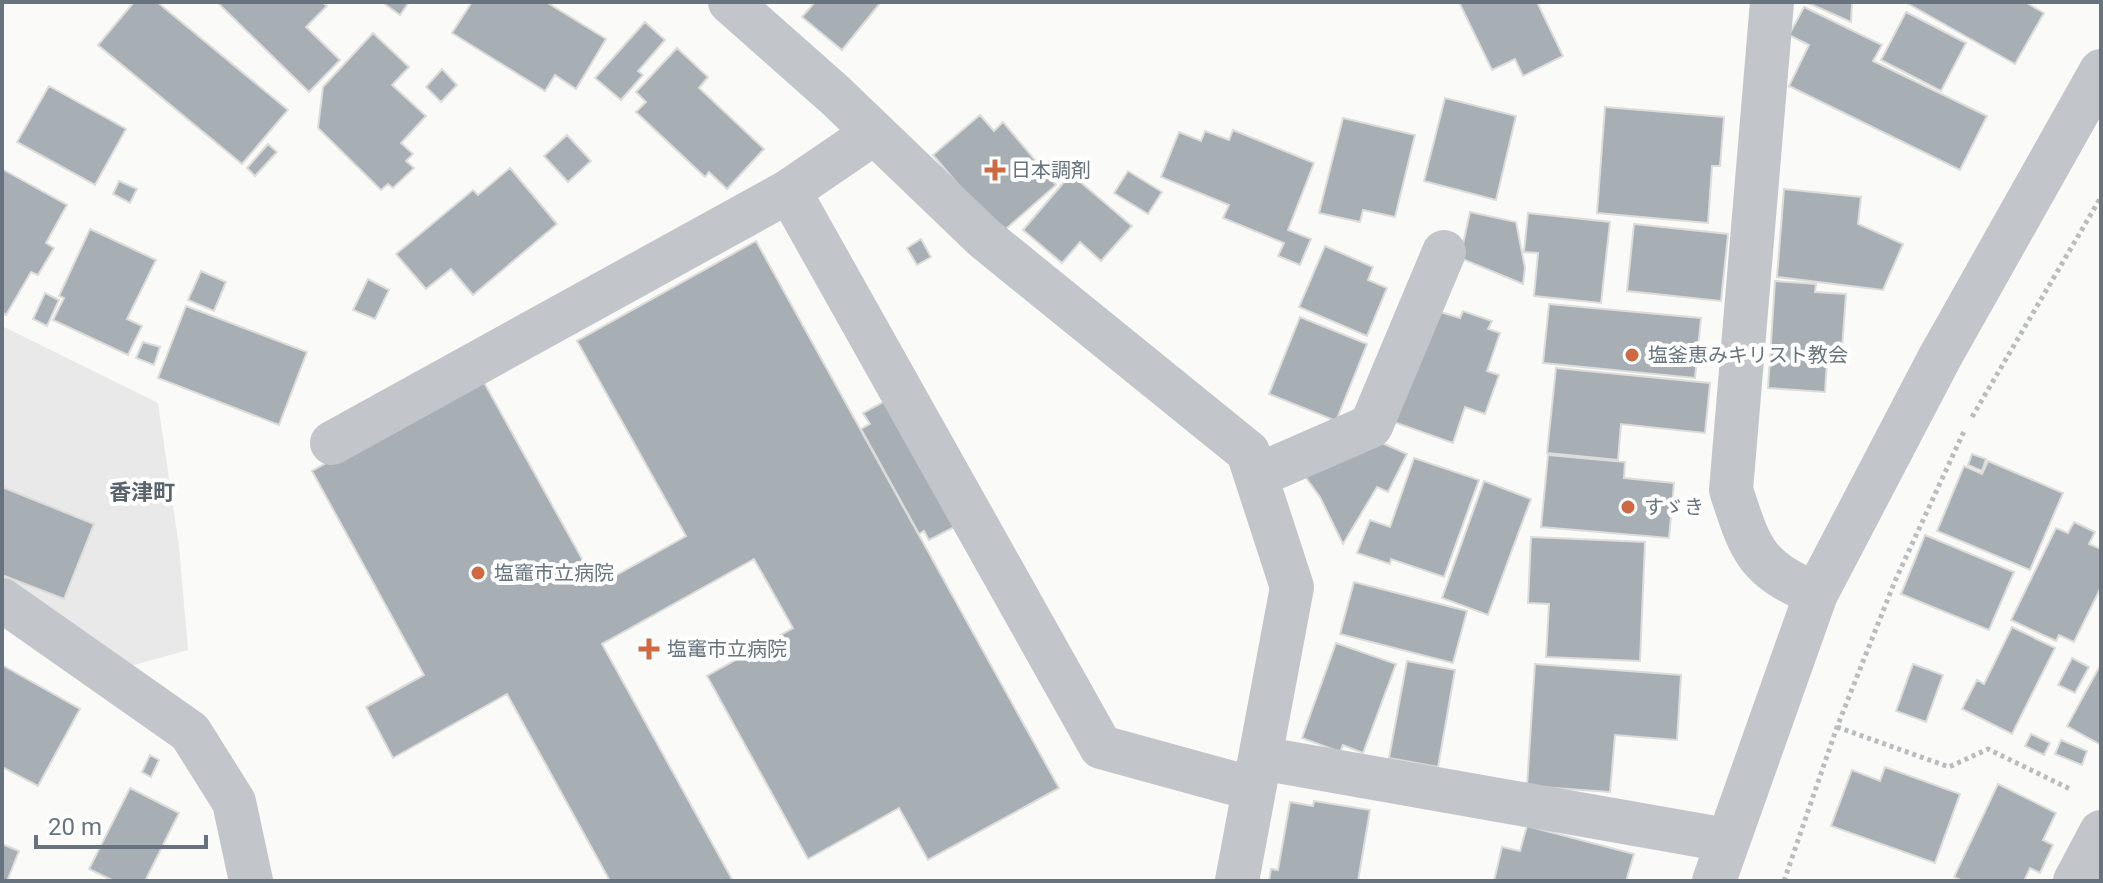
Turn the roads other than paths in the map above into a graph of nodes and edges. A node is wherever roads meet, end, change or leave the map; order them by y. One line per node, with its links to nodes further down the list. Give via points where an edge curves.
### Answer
1 (730, 2): 4 (street)
2 (1772, 2): 9 (street, via 1731,490 1750,546 1777,577)
3 (2101, 71): 9 (street, via 1940,357)
4 (874, 133): 5 (street); 8 (street, via 984,238 1248,452)
5 (789, 191): 7 (street); 11 (street, via 1101,747)
6 (1444, 252): 8 (street, via 1371,426)
7 (332, 443)
8 (1256, 476): 11 (street, via 1292,587)
9 (1816, 594): 13 (street)
10 (2, 600): 14 (street, via 190,732 234,802)
11 (1257, 773): 13 (street); 15 (street)
12 (2101, 832): 16 (street)
13 (1720, 861)
14 (251, 881)
15 (1237, 881)
16 (2075, 881)

